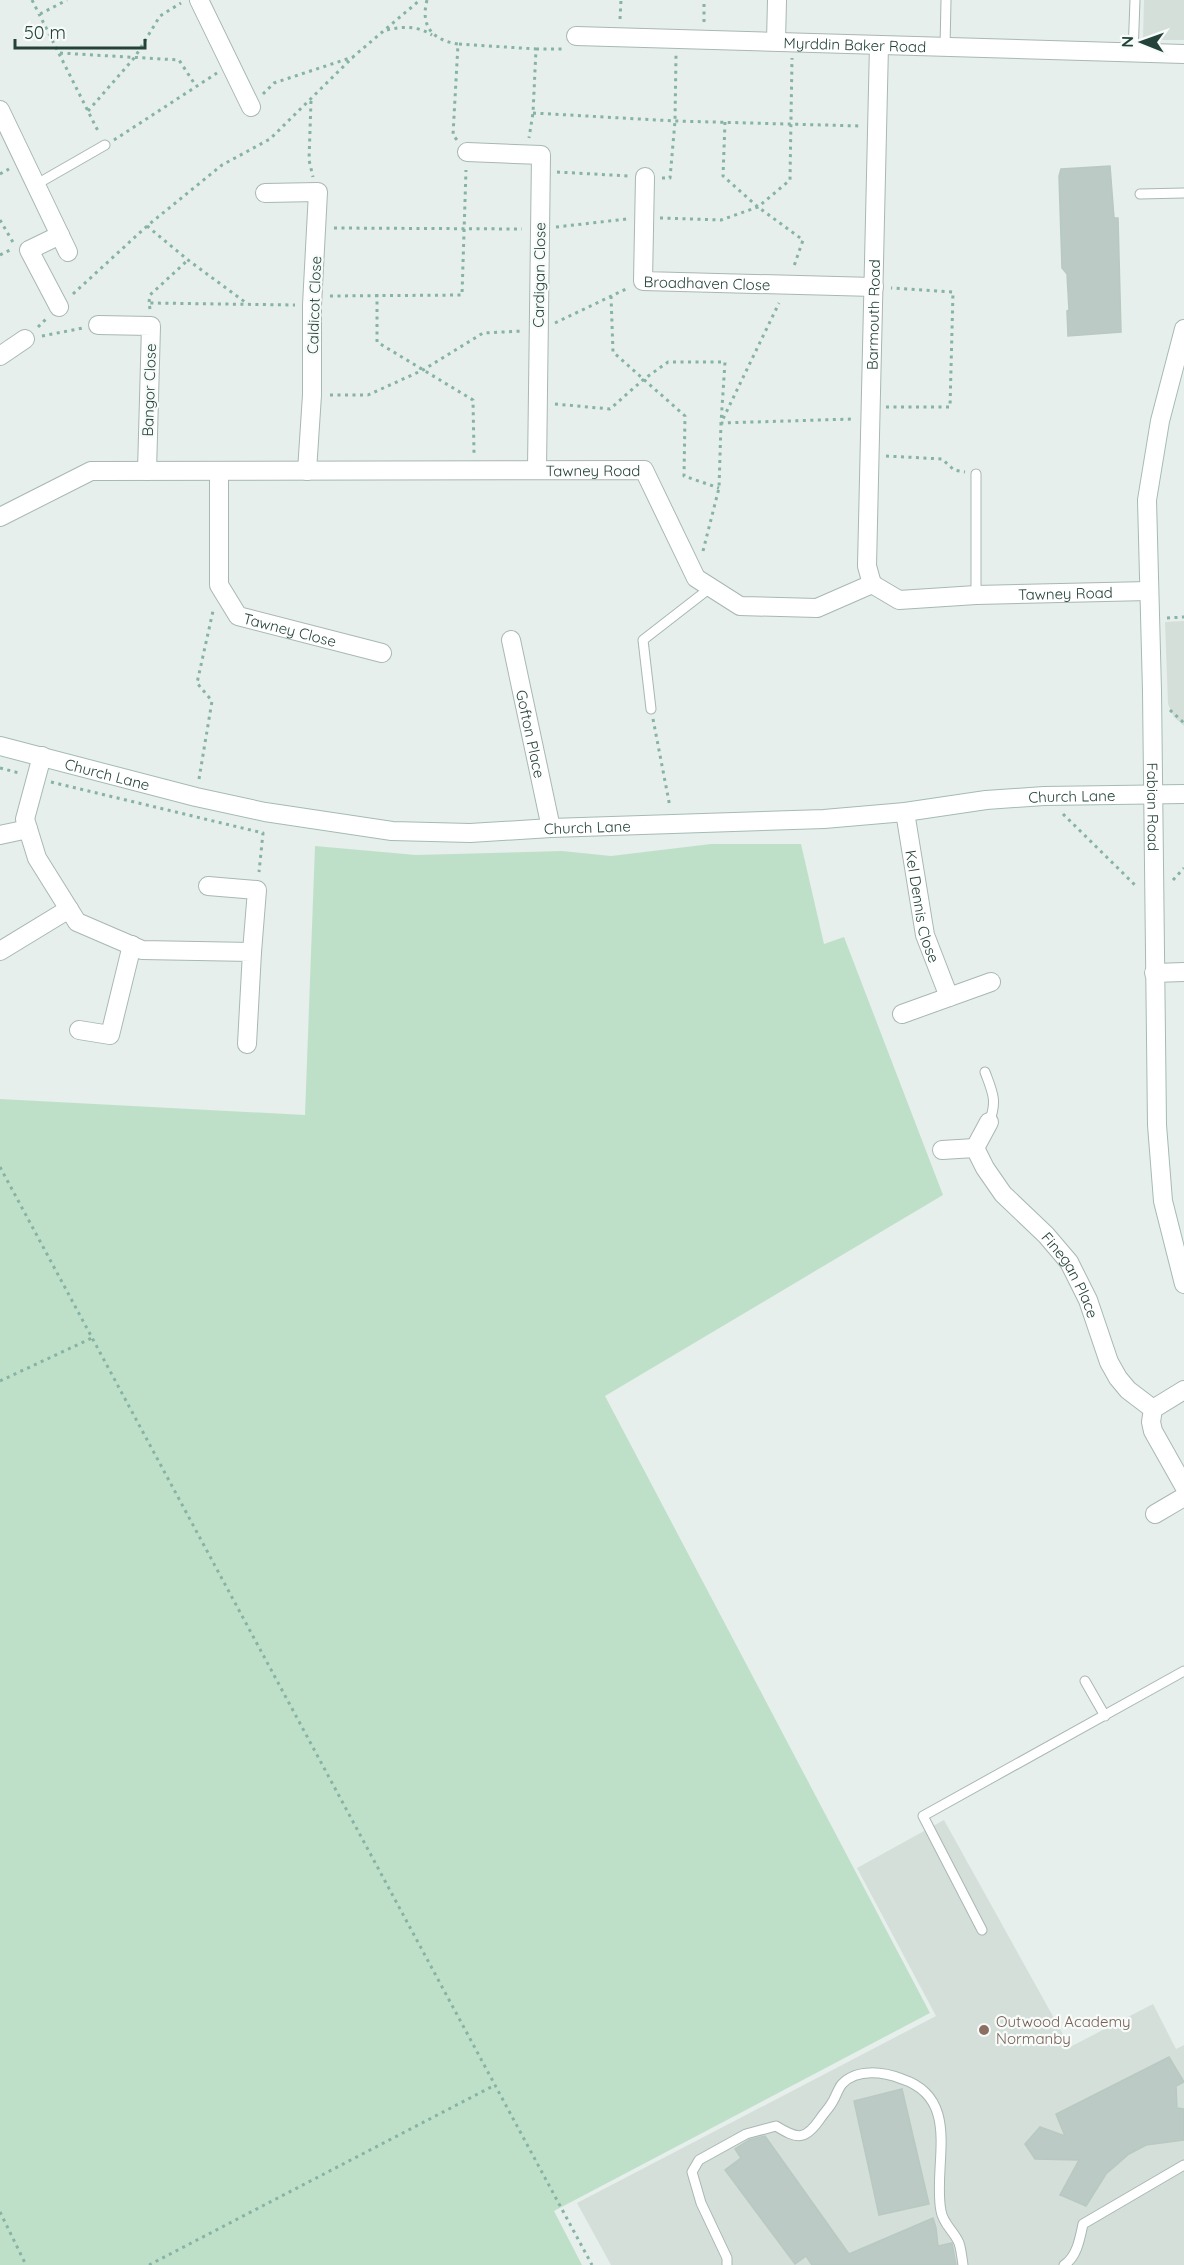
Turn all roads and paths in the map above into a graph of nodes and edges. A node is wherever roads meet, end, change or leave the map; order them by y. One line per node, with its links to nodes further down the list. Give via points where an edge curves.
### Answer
1 (32, 0): 11 (path)
2 (67, 0): 11 (path)
3 (186, 0): 26 (path, via 160,16)
4 (200, 0): 27 (street)
5 (420, 0): 12 (path)
6 (427, 0): 13 (path, via 427,26)
7 (704, 0): 16 (path)
8 (777, 0): 17 (street)
9 (946, 0): 20 (lane)
10 (1135, 0): 23 (lane)
11 (39, 14): 22 (path)
12 (385, 30): 13 (path, via 422,29); 25 (path)
13 (433, 35): 18 (path)
14 (576, 36): 15 (street, Myrddin Baker Road); 21 (path, via 572,49)
15 (676, 38): 16 (street, Myrddin Baker Road); 34 (path)
16 (703, 39): 17 (street, Myrddin Baker Road)
17 (784, 42): 19 (street, Myrddin Baker Road); 36 (path)
18 (458, 44): 21 (path); 39 (path, via 453,135)
19 (879, 45): 20 (street, Myrddin Baker Road); 37 (street, Barmouth Road)
20 (945, 48): 23 (street, Myrddin Baker Road)
21 (536, 49): 33 (path)
22 (59, 53): 26 (path); 32 (path)
23 (1133, 54): 24 (street, Myrddin Baker Road)
24 (1184, 54)
25 (354, 56): 29 (path); 30 (path, via 274,83)
26 (135, 57): 28 (path, via 179,60); 32 (path)
27 (231, 63): 28 (path); 30 (street)
28 (196, 86): 38 (path)
29 (311, 101): 44 (path, via 309,160); 51 (path, via 270,140 222,165)
30 (251, 107)
31 (0, 110): 43 (street)
32 (88, 111): 38 (path)
33 (533, 113): 34 (path); 40 (path)
34 (675, 121): 35 (path); 42 (path, via 670,178)
35 (725, 122): 36 (path); 48 (path, via 723,176)
36 (791, 124): 37 (path); 48 (path, via 790,180)
37 (877, 127): 61 (street, Barmouth Road)
38 (105, 145): 43 (lane)
39 (467, 152): 40 (street); 54 (path)
40 (526, 154): 41 (street, via 541,155)
41 (541, 171): 42 (path); 53 (street, Cardigan Close)
42 (645, 177): 49 (street, Broadhaven Close)
43 (37, 184): 55 (street)
44 (318, 192): 45 (street); 52 (street, Caldicot Close)
45 (265, 193)
46 (1184, 193): 47 (lane)
47 (1140, 194)
48 (758, 207): 49 (path, via 722,220); 60 (path, via 803,240)
49 (645, 218): 53 (path); 59 (street, Broadhaven Close)
50 (0, 220): 57 (path, via 16,247)
51 (147, 226): 58 (path); 67 (path)
52 (317, 228): 54 (path); 64 (street, Caldicot Close)
53 (540, 229): 54 (path); 71 (street, Cardigan Close)
54 (464, 230): 62 (path, via 462,295)
55 (60, 235): 56 (street); 67 (street, via 29,250)
56 (68, 252)
57 (0, 255)
58 (188, 260): 65 (path, via 150,295); 66 (path)
59 (643, 281): 60 (street, Broadhaven Close); 63 (path)
60 (787, 284): 61 (street, Broadhaven Close); 79 (path)
61 (874, 288): 78 (street, Barmouth Road); 78 (path, via 953,292 950,407)
62 (377, 294): 64 (path); 74 (path, via 376,342)
63 (611, 296): 71 (path); 75 (path, via 613,352)
64 (313, 301): 66 (path); 76 (street, Caldicot Close)
65 (149, 303): 66 (path); 69 (path)
66 (247, 303)
67 (58, 307): 72 (path)
68 (98, 325): 69 (street, Bangor Close); 72 (path)
69 (151, 326): 83 (street, Bangor Close)
70 (1184, 329): 92 (street, Fabian Road, via 1160,421 1147,500)
71 (539, 330): 74 (path, via 483,333); 77 (street, Cardigan Close)
72 (25, 339): 73 (street)
73 (0, 356)
74 (423, 370): 76 (path, via 368,394); 81 (path, via 473,400)
75 (644, 379): 77 (path, via 610,409); 79 (path, via 668,362 725,362); 87 (path, via 685,416 684,476)
76 (312, 395): 85 (street, Caldicot Close)
77 (538, 403): 82 (street, Cardigan Close)
78 (872, 406): 79 (path, via 859,406 859,419); 80 (street, Barmouth Road)
79 (721, 423): 87 (path)
80 (870, 456): 86 (path, via 942,459 954,470); 90 (street, Barmouth Road, via 867,566)
81 (474, 470): 82 (street, Tawney Road); 85 (street, Tawney Road)
82 (537, 470): 89 (street, Tawney Road, via 644,470)
83 (147, 471): 84 (street, Tawney Road); 88 (street, Tawney Road, via 91,471)
84 (219, 471): 85 (street, Tawney Road); 91 (street)
85 (308, 471)
86 (976, 474): 93 (lane)
87 (719, 488): 89 (path)
88 (0, 517)
89 (703, 583): 90 (street, via 740,606 817,608); 96 (lane, via 643,640)
90 (872, 584): 93 (street, Tawney Road, via 899,600)
91 (219, 585): 95 (street, Tawney Close, via 238,616); 104 (path, via 197,683 212,701)
92 (1149, 591): 93 (street, Tawney Road); 101 (street, Fabian Road)
93 (976, 595)
94 (511, 640): 108 (street, Gofton Place)
95 (382, 653)
96 (651, 709): 107 (path)
97 (0, 746): 98 (street, Church Lane)
98 (42, 756): 100 (street); 104 (street, Church Lane)
99 (0, 768): 100 (path)
100 (36, 778): 106 (path); 109 (street, via 25,819)
101 (1152, 794): 102 (street, Church Lane); 103 (street, Church Lane); 114 (street, Fabian Road)
102 (1184, 794)
103 (1044, 796): 105 (street, Church Lane); 114 (path)
104 (196, 797): 106 (path); 108 (street, Church Lane, via 392,831 470,833)
105 (905, 812): 107 (street, Church Lane); 122 (street, Kel Dennis Close, via 925,935)
106 (191, 816): 113 (path, via 263,833)
107 (674, 824): 108 (street, Church Lane)
108 (551, 828)
109 (28, 829): 110 (street); 115 (street, via 37,858)
110 (0, 835)
111 (1184, 868): 114 (path)
112 (208, 886): 113 (street)
113 (257, 890): 118 (street)
114 (1153, 902): 119 (street, Fabian Road)
115 (69, 909): 116 (street, via 77,922); 117 (street)
116 (132, 945): 118 (street, via 142,950); 124 (street, via 110,1035)
117 (0, 951)
118 (252, 952): 125 (street)
119 (1154, 972): 120 (street); 131 (street, Fabian Road, via 1157,1125 1163,1201)
120 (1184, 972)
121 (991, 982): 122 (street)
122 (949, 997): 123 (street)
123 (902, 1014)
124 (79, 1030)
125 (247, 1044)
126 (985, 1072): 127 (lane, via 995,1109)
127 (989, 1122): 128 (street)
128 (975, 1148): 129 (street); 135 (street, Finegan Place, via 1002,1194 1046,1234 1069,1262 1118,1378)
129 (942, 1150)
130 (0, 1167): 132 (path)
131 (1184, 1284)
132 (92, 1338): 133 (path); 143 (path)
133 (0, 1381)
134 (1184, 1390): 135 (street)
135 (1153, 1408): 136 (street, via 1153,1431)
136 (1184, 1486)
137 (1184, 1497): 138 (street)
138 (1155, 1514)
139 (1184, 1671): 141 (lane)
140 (1085, 1681): 141 (lane)
141 (1105, 1716): 142 (lane, via 923,1816)
142 (982, 1930)
143 (495, 2085): 147 (path); 148 (path)
144 (1184, 2165): 151 (lane, via 1083,2224 1078,2245)
145 (0, 2212): 146 (path)
146 (26, 2265)
147 (149, 2265)
148 (592, 2265)
149 (727, 2265): 150 (lane, via 700,2203 692,2172 699,2160 746,2134 776,2126 803,2137 813,2130 841,2085 865,2073 883,2072 911,2082 929,2096 939,2117 940,2209 943,2221 959,2243)
150 (963, 2265)
151 (1064, 2265)

